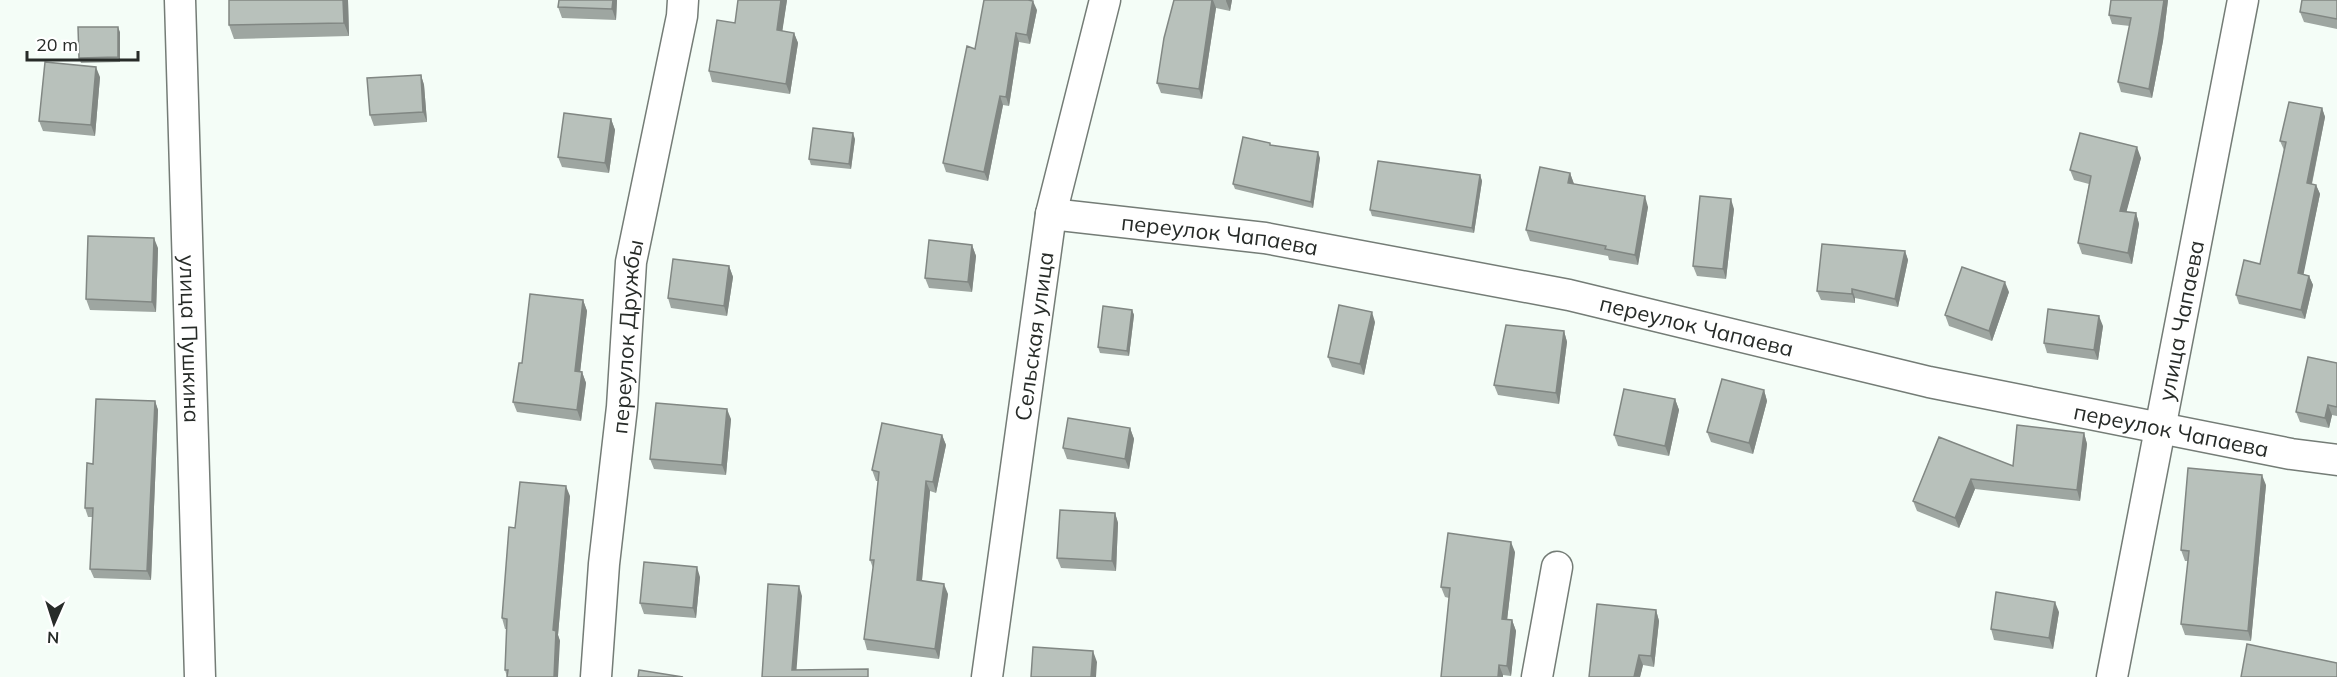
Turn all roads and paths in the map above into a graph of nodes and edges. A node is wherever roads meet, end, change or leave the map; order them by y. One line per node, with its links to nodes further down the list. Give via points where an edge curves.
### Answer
1 (180, 0): 9 (street, улица Пушкина)
2 (683, 0): 10 (street, переулок Дружбы, via 631,262 622,407)
3 (1105, 0): 5 (street, Сельская улица)
4 (2244, 0): 6 (street, улица Чапаева)
5 (1051, 214): 6 (street, переулок Чапаева, via 1265,238 1569,295 1929,382); 11 (street, Сельская улица)
6 (2160, 429): 7 (street, переулок Чапаева); 13 (street, улица Чапаева)
7 (2337, 460)
8 (1557, 567): 12 (street)
9 (200, 677)
10 (596, 677)
11 (987, 677)
12 (1537, 677)
13 (2112, 677)

